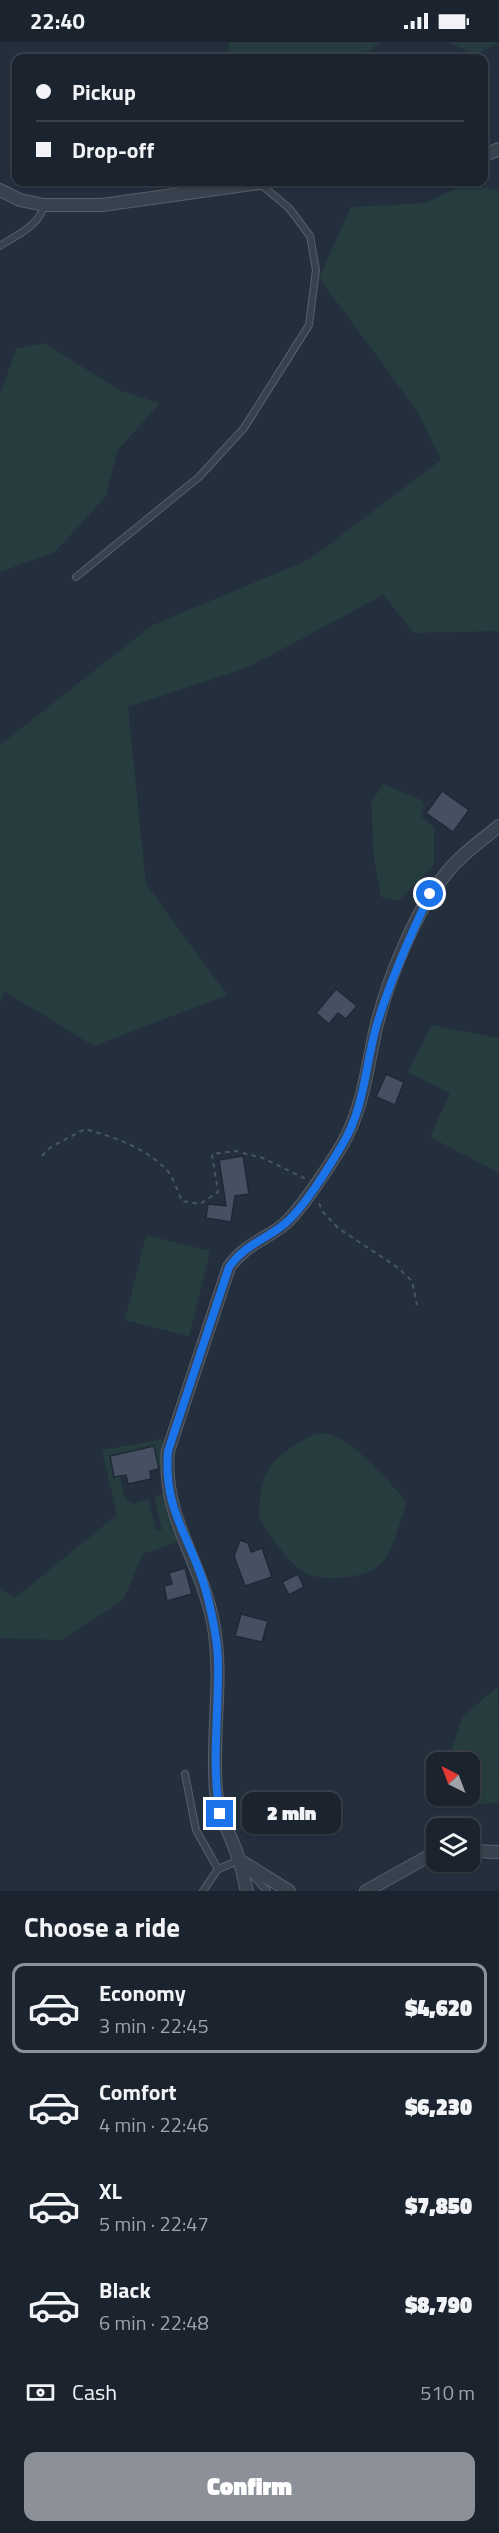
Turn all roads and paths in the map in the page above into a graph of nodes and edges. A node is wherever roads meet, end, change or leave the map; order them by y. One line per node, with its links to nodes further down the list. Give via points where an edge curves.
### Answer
1 (235, 186): 4 (street, via 102,205)
2 (267, 186): 6 (lane, via 310,236 316,270 309,325 244,429 199,477)
3 (0, 190): 4 (street, via 20,200)
4 (44, 205): 5 (lane, via 34,223)
5 (0, 246)
6 (76, 577)
7 (499, 826): 9 (street, via 446,873 430,894 400,958 376,1026 355,1120)
8 (42, 1156): 9 (path, via 85,1129 133,1146 166,1169 182,1201 200,1204 218,1192 212,1154 235,1150 263,1158)
9 (315, 1185): 10 (path, via 323,1212 338,1228 412,1281); 15 (street, via 282,1226 239,1254 229,1267 168,1451 169,1496 205,1589 213,1623 218,1661 216,1791 220,1814)
10 (417, 1305)
11 (185, 1774): 16 (lane, via 196,1830)
12 (480, 1851): 13 (street)
13 (499, 1852)
14 (426, 1858): 21 (street)
15 (239, 1860): 16 (lane); 18 (street); 19 (lane); 20 (street)
16 (218, 1869): 17 (lane)
17 (203, 1891)
18 (247, 1891)
19 (267, 1891)
20 (289, 1891)
21 (366, 1891)

